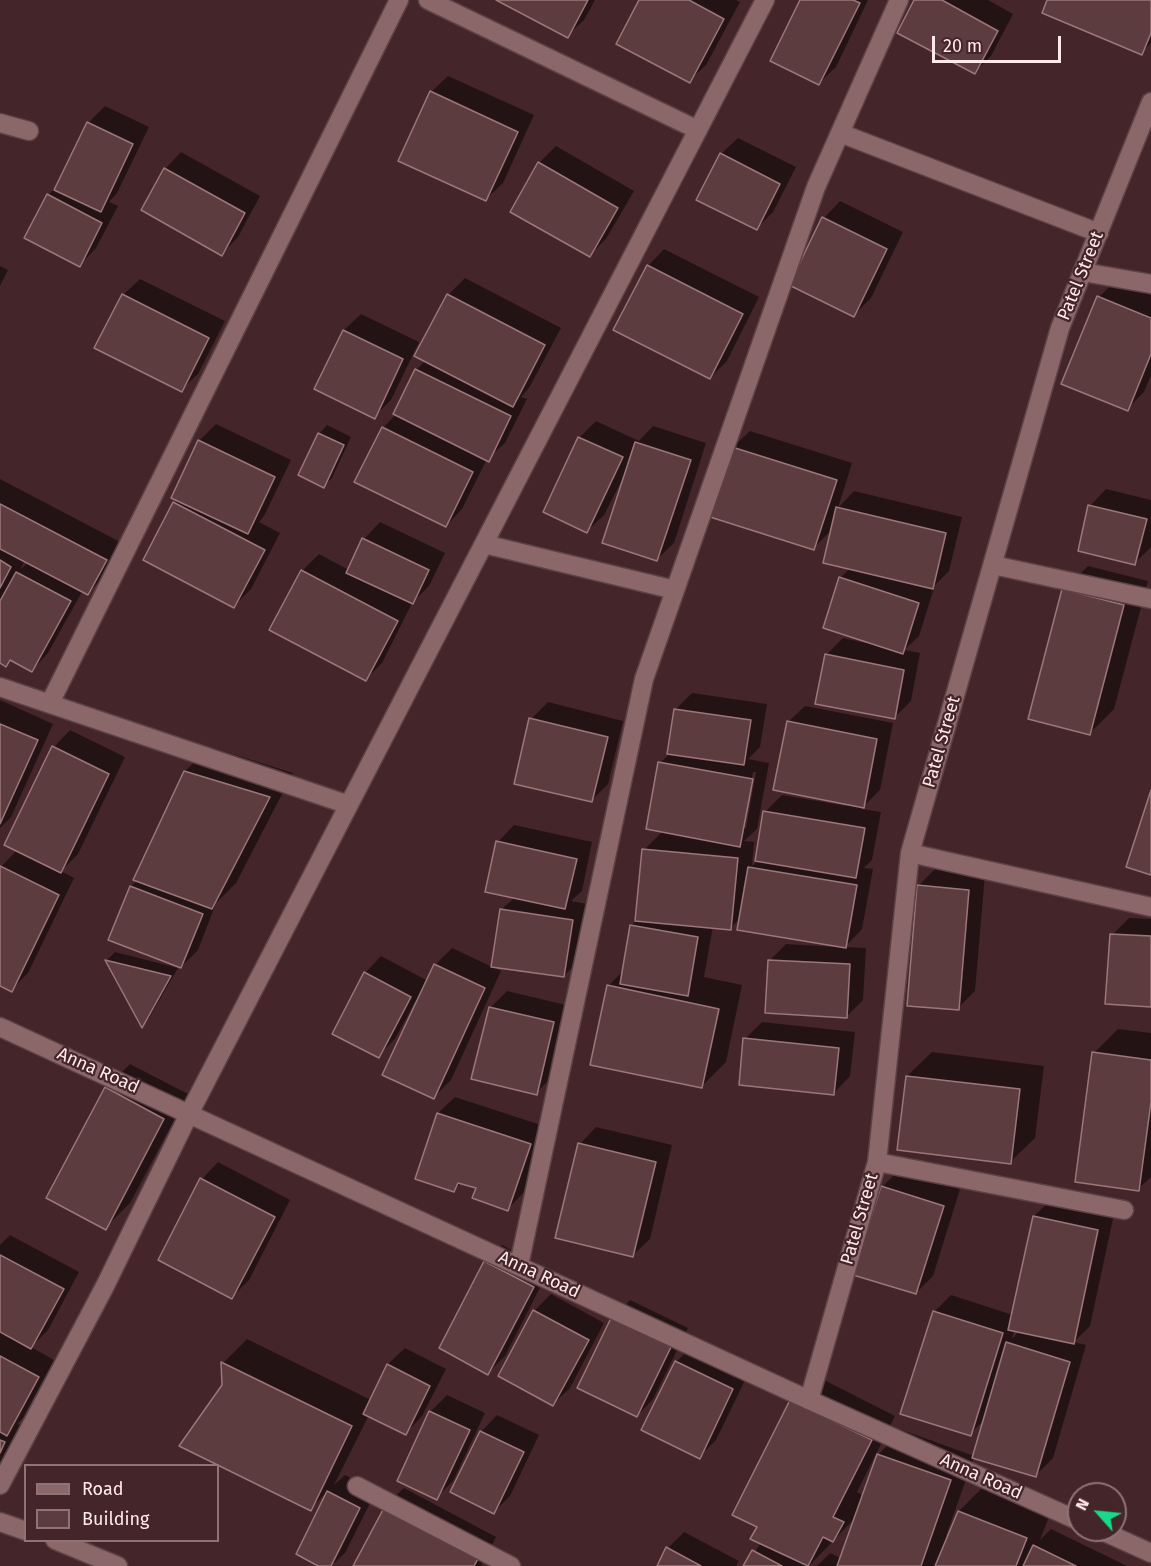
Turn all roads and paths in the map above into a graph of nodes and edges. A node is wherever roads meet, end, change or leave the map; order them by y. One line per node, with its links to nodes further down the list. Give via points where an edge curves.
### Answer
1 (399, 0): 18 (street)
2 (428, 0): 7 (street)
3 (765, 0): 7 (street)
4 (899, 0): 9 (street)
5 (1151, 102): 10 (street, Patel Street)
6 (0, 123): 8 (street)
7 (698, 130): 13 (street)
8 (29, 131)
9 (840, 133): 10 (street); 15 (street, via 816,187)
10 (1099, 233): 11 (street, Patel Street)
11 (1083, 272): 12 (street); 14 (street, Patel Street, via 1060,328)
12 (1151, 284)
13 (483, 544): 15 (street); 19 (street)
14 (993, 565): 16 (street); 20 (street, Patel Street)
15 (675, 590): 26 (street, via 644,679)
16 (1151, 600)
17 (0, 687): 18 (street)
18 (50, 703): 19 (street)
19 (349, 805): 23 (street)
20 (910, 853): 21 (street); 24 (street, Patel Street)
21 (1151, 907)
22 (0, 1027): 23 (street, Anna Road)
23 (190, 1112): 26 (street, Anna Road); 28 (street, via 105,1286)
24 (877, 1162): 25 (street); 27 (street, Patel Street)
25 (1125, 1210)
26 (519, 1265): 27 (street, Anna Road)
27 (809, 1400): 30 (street, Anna Road)
28 (0, 1485)
29 (357, 1486): 37 (street)
30 (1067, 1516)
31 (0, 1522): 32 (street)
32 (24, 1530)
33 (60, 1542): 36 (street)
34 (1127, 1542): 35 (street)
35 (1151, 1553)
36 (118, 1566)
37 (511, 1566)

